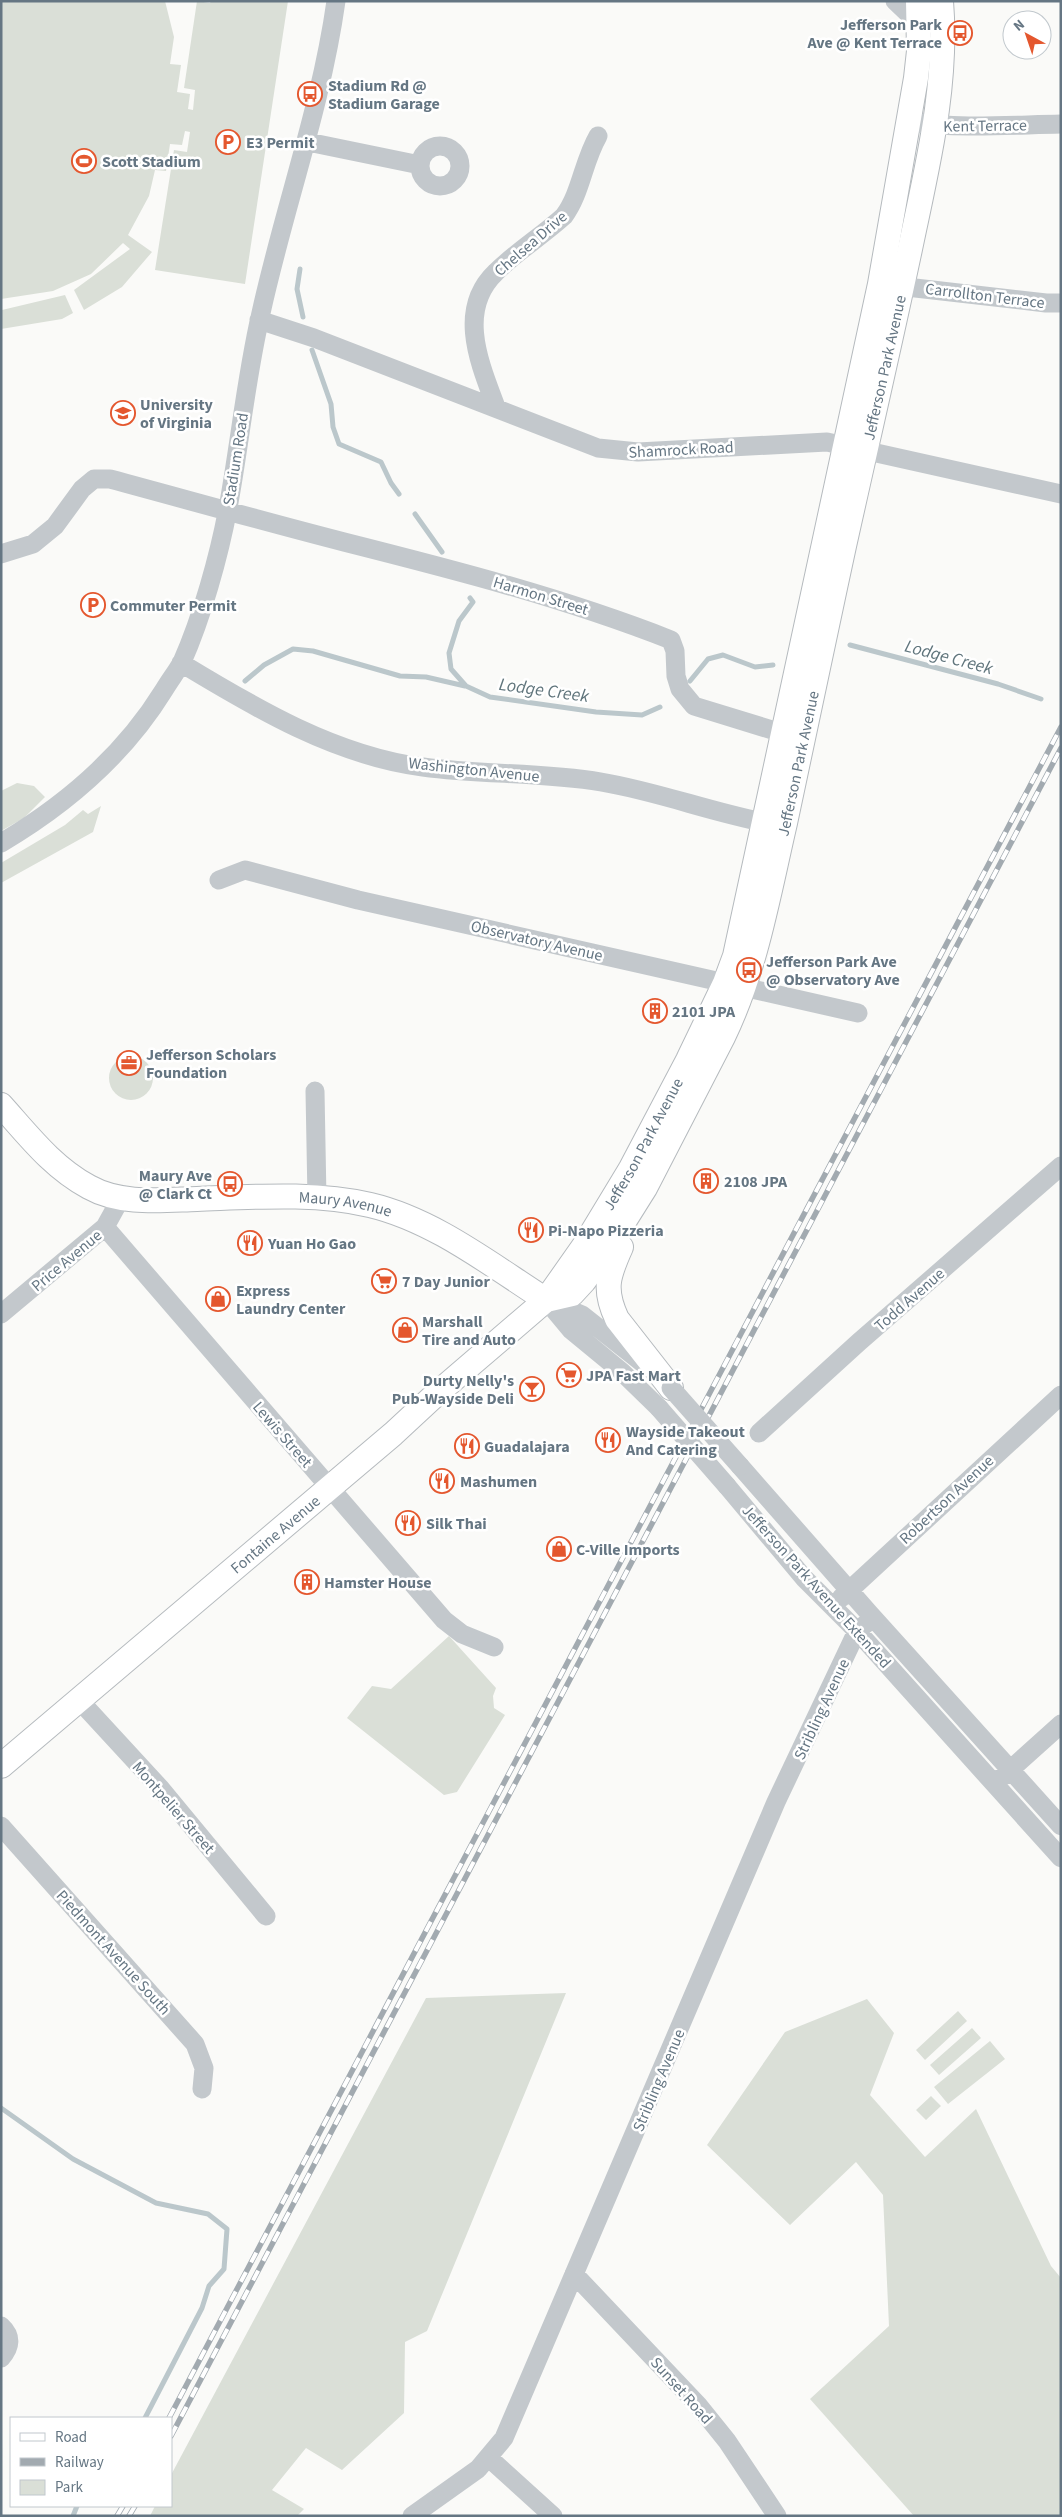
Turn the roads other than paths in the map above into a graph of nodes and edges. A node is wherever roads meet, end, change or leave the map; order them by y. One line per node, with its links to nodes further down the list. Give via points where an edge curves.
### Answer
1 (336, 1): 9 (street, Stadium Road)
2 (896, 1): 4 (street)
3 (941, 1): 7 (main road, Jefferson Park Avenue, via 943,52)
4 (918, 12): 5 (main road, Jefferson Park Avenue, via 919,51)
5 (910, 122): 7 (street, Kent Terrace); 11 (main road, Jefferson Park Avenue)
6 (1061, 124): 7 (street, Kent Terrace)
7 (936, 126): 11 (main road, Jefferson Park Avenue)
8 (598, 136): 14 (street, Chelsea Drive, via 583,168 571,207 496,272 476,303 473,332)
9 (308, 142): 10 (street); 13 (street, Stadium Road, via 271,266)
10 (420, 165)
11 (891, 285): 12 (street, Carrollton Terrace); 15 (main road, Jefferson Park Avenue); 16 (main road, Jefferson Park Avenue)
12 (1061, 303)
13 (259, 320): 14 (street, Shamrock Road); 18 (street, Stadium Road)
14 (496, 407): 15 (street, Shamrock Road, via 580,442 623,452 827,442)
15 (844, 444): 16 (street, Shamrock Road); 21 (main road, Jefferson Park Avenue)
16 (867, 450): 17 (street, Shamrock Road); 21 (main road, Jefferson Park Avenue)
17 (1061, 494)
18 (227, 510): 19 (street, via 110,479 94,479 82,489 55,526 33,544); 20 (street, Stadium Road, via 202,608); 21 (street, Harmon Street, via 527,590 631,624 671,640 676,651 676,676 680,689 694,706)
19 (1, 554)
20 (181, 663): 22 (street, Washington Avenue, via 302,730 385,758 421,767 568,777 603,783); 23 (street, Stadium Road, via 148,715 117,753 51,810)
21 (794, 736): 22 (main road, Jefferson Park Avenue)
22 (773, 825): 25 (main road, Jefferson Park Avenue, via 735,956)
23 (1, 843)
24 (219, 880): 25 (street, Observatory Avenue, via 245,870 358,900)
25 (735, 985): 26 (street, Observatory Avenue); 32 (main road, Jefferson Park Avenue, via 736,1011); 34 (main road, Jefferson Park Avenue, via 688,1060 630,1170 584,1246)
26 (858, 1013)
27 (316, 1091): 31 (street)
28 (1, 1105): 30 (main road, Maury Avenue, via 56,1165 90,1188)
29 (1061, 1166): 38 (street, Todd Avenue)
30 (121, 1198): 31 (main road, Maury Avenue); 33 (street, Price Avenue)
31 (317, 1199): 34 (main road, Maury Avenue, via 371,1205 416,1221)
32 (638, 1200): 34 (main road, Jefferson Park Avenue, via 584,1282 572,1294); 36 (main road, via 609,1275 609,1299 617,1319)
33 (105, 1227): 35 (street, Price Avenue); 39 (street, Lewis Street)
34 (546, 1300): 36 (street, Maury Avenue, via 582,1315); 39 (main road, Fontaine Avenue); 41 (street, Jefferson Park Avenue Extended, bridge, via 571,1330 659,1408 804,1578)
35 (1, 1314)
36 (671, 1388): 40 (street, Jefferson Park Avenue Extended, bridge)
37 (1061, 1395): 40 (street, Robertson Avenue)
38 (760, 1433)
39 (330, 1487): 44 (street, Lewis Street, via 444,1620 462,1634); 45 (main road, Fontaine Avenue)
40 (848, 1590): 41 (street, Robertson Avenue); 42 (street, Jefferson Park Avenue Extended)
41 (833, 1606): 43 (street, Jefferson Park Avenue Extended)
42 (873, 1618): 43 (street, Stribling Avenue); 48 (street, Jefferson Park Avenue Extended)
43 (857, 1631): 49 (street, Jefferson Park Avenue Extended); 55 (street, Stribling Avenue, via 776,1802)
44 (494, 1646)
45 (78, 1700): 47 (main road, Fontaine Avenue); 53 (street, Montpelier Street, via 161,1789)
46 (1061, 1724): 48 (street)
47 (1, 1766)
48 (1011, 1770): 49 (street); 51 (street, Jefferson Park Avenue Extended)
49 (994, 1784): 52 (street, Jefferson Park Avenue Extended)
50 (1, 1826): 54 (street, Piedmont Avenue South, via 195,2044 204,2068)
51 (1061, 1826)
52 (1061, 1858)
53 (266, 1916)
54 (202, 2089)
55 (574, 2274): 58 (street, Stribling Avenue, via 504,2438); 61 (street, Sunset Road, via 698,2405 727,2441)
56 (1, 2326): 57 (street, via 8,2335 9,2344)
57 (1, 2358)
58 (489, 2458): 59 (street, Stribling Avenue, via 464,2480); 60 (street)
59 (412, 2516)
60 (553, 2516)
61 (777, 2516)

